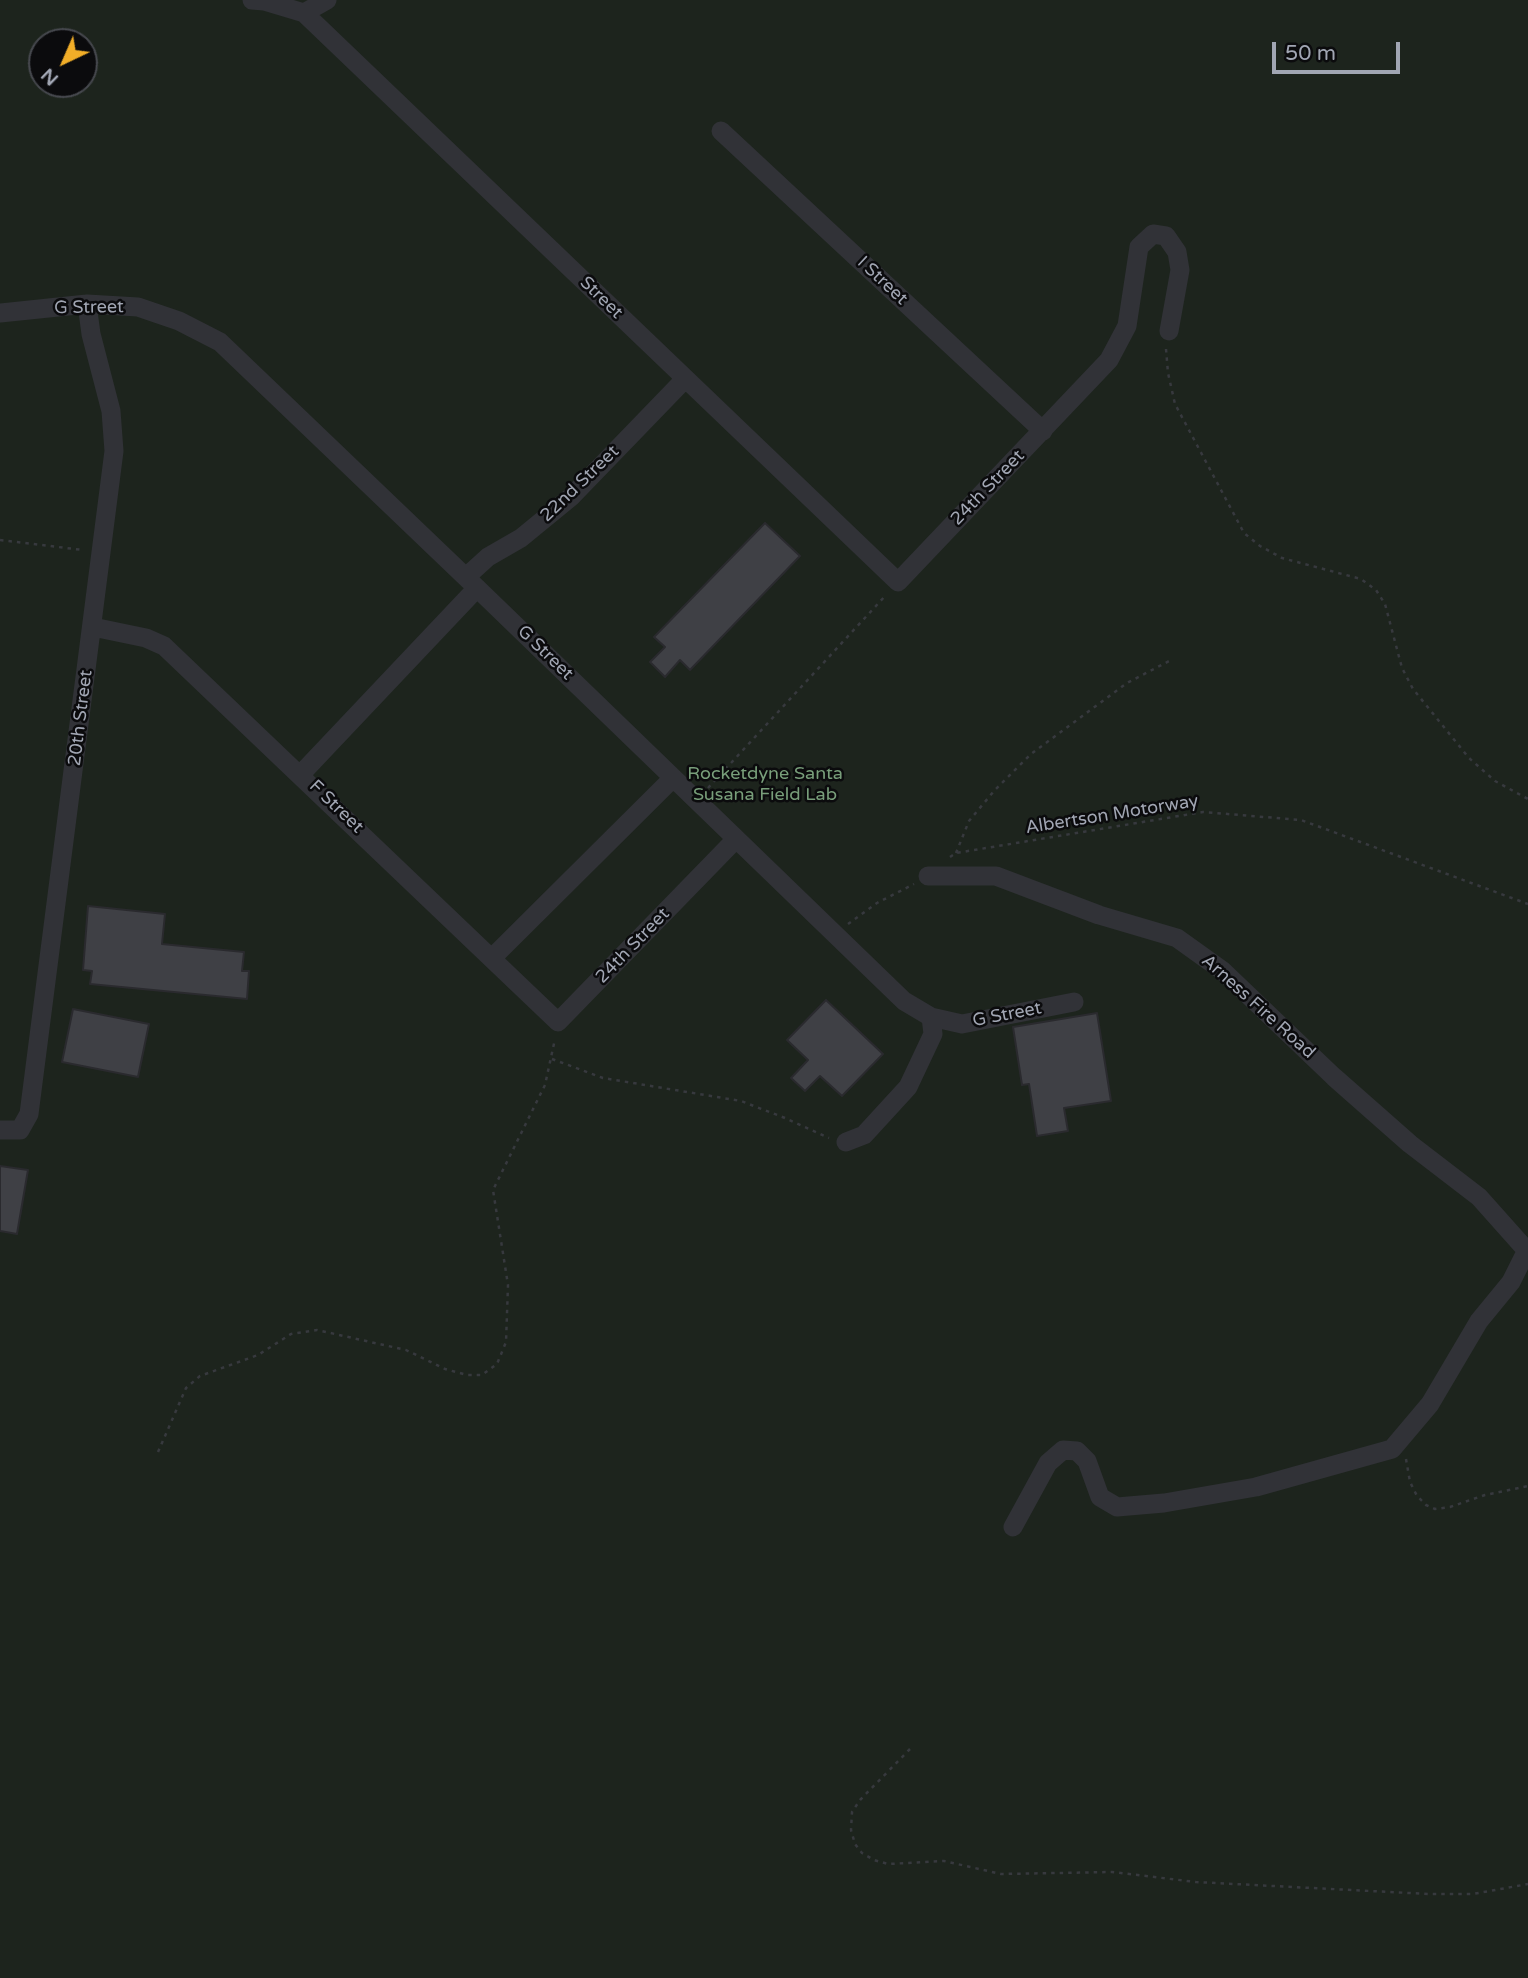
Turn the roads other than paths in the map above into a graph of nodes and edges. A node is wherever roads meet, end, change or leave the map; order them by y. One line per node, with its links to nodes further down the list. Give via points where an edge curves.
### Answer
1 (252, 0): 3 (lane)
2 (327, 0): 3 (lane)
3 (304, 13): 8 (lane, Street)
4 (721, 131): 9 (lane, I Street)
5 (87, 304): 6 (lane, G Street); 11 (lane, G Street, via 138,307 220,342); 12 (lane, 20th Street, via 111,411 114,451)
6 (0, 313)
7 (1169, 331): 9 (lane, 24th Street, via 1180,270 1177,252 1166,236 1153,234 1139,247 1127,326 1118,345)
8 (685, 379): 10 (lane, Street); 11 (lane, 22nd Street, via 571,497 521,538 488,556)
9 (1043, 431): 10 (lane, 24th Street)
10 (898, 582)
11 (472, 583): 13 (lane, 22nd Street); 14 (lane, G Street)
12 (93, 627): 13 (lane, F Street, via 164,646); 21 (lane, 20th Street, via 29,1114)
13 (301, 774): 17 (lane, F Street)
14 (673, 778): 15 (lane, G Street); 17 (lane)
15 (736, 839): 19 (lane, G Street, via 904,1001); 20 (lane, 24th Street)
16 (928, 876): 23 (lane, Arness Fire Road, via 996,876 1099,915 1177,938 1223,971 1334,1077 1479,1197)
17 (492, 958): 20 (lane, F Street)
18 (1074, 1002): 19 (lane, G Street, via 962,1024)
19 (931, 1017): 22 (lane, via 933,1034 908,1087 864,1135)
20 (558, 1022)
21 (10, 1130)
22 (846, 1142)
23 (1527, 1251): 24 (lane, via 1430,1404 1392,1448 1256,1487 1117,1507 1100,1497 1087,1461 1077,1451 1063,1450 1048,1463)
24 (1013, 1527)

